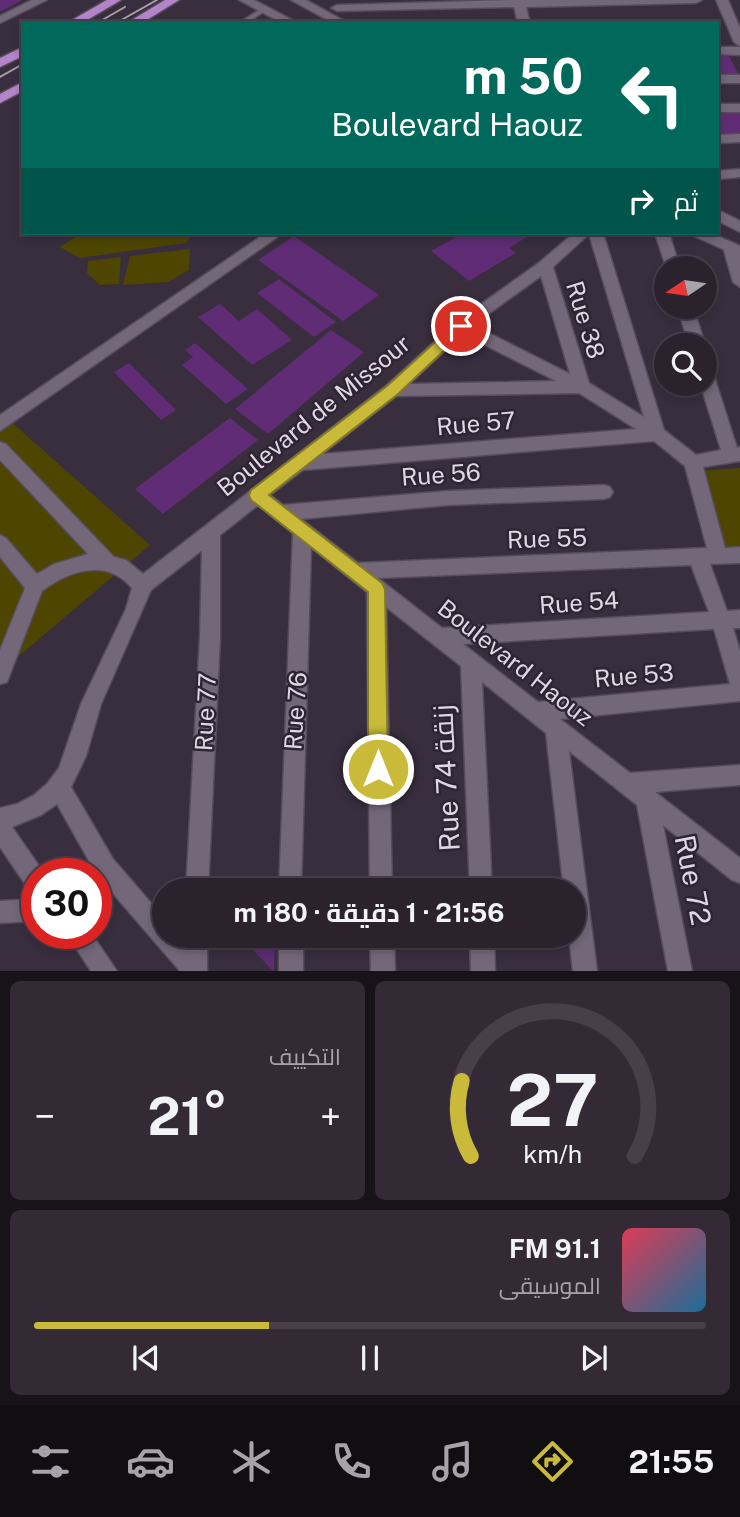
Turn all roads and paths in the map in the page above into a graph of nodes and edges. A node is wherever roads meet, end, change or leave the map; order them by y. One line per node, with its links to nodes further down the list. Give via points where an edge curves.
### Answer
1 (41, 0): 11 (street)
2 (115, 0): 12 (main road)
3 (173, 0): 13 (main road)
4 (245, 0): 9 (street)
5 (297, 0): 10 (street)
6 (696, 0): 8 (street)
7 (722, 0): 17 (street)
8 (518, 2): 10 (street); 16 (street)
9 (264, 9): 14 (lane); 15 (street)
10 (337, 14)
11 (0, 20)
12 (77, 21)
13 (136, 21)
14 (245, 21)
15 (288, 21)
16 (523, 21)
17 (736, 26): 18 (street)
18 (740, 42)
19 (719, 51): 20 (street)
20 (740, 51)
21 (21, 52): 22 (main road)
22 (0, 63)
23 (719, 79): 24 (street)
24 (740, 79)
25 (21, 87): 26 (main road)
26 (0, 99)
27 (719, 108): 28 (street)
28 (740, 108)
29 (740, 138): 30 (street)
30 (719, 139)
31 (740, 173): 32 (street)
32 (719, 174)
33 (719, 216): 34 (street)
34 (740, 227)
35 (273, 235): 48 (street)
36 (581, 235): 42 (street, Boulevard de Missour)
37 (598, 235): 49 (street)
38 (663, 235): 41 (street)
39 (703, 235): 40 (street)
40 (735, 250): 43 (street)
41 (669, 256)
42 (545, 266): 44 (street, Boulevard de Missour); 45 (street, Rue 38)
43 (740, 282)
44 (461, 326): 45 (street); 46 (street, Boulevard de Missour)
45 (582, 387): 46 (street); 49 (street)
46 (393, 390): 53 (street, Boulevard de Missour)
47 (714, 396): 51 (street)
48 (0, 424)
49 (657, 434): 52 (street); 53 (street, Rue 57)
50 (0, 449): 62 (street)
51 (735, 454): 52 (street)
52 (693, 462): 61 (street)
53 (299, 463): 55 (street, Boulevard de Missour)
54 (604, 492): 56 (street, Rue 56, via 448,498)
55 (257, 495): 56 (street, Boulevard Haouz); 58 (street, Boulevard de Missour)
56 (281, 513): 57 (street, Boulevard Haouz)
57 (302, 531): 63 (street, Boulevard Haouz); 84 (street, Rue 76)
58 (211, 534): 65 (street, Boulevard de Missour); 83 (street, Rue 77)
59 (0, 543): 64 (street)
60 (740, 555): 61 (street, Rue 55)
61 (708, 558): 63 (street, Rue 55); 67 (street)
62 (107, 562): 64 (street, via 59,570); 65 (street, via 122,566)
63 (356, 571): 66 (street, Boulevard Haouz)
64 (36, 586): 70 (street)
65 (142, 586): 77 (street, via 91,704 72,766)
66 (376, 589): 68 (street, Boulevard Haouz); 85 (street)
67 (731, 619): 68 (street, Rue 54); 71 (street)
68 (441, 637): 69 (street, Boulevard Haouz)
69 (471, 662): 73 (street, Boulevard Haouz); 86 (street, Rue 74 زنقة)
70 (0, 675)
71 (740, 684)
72 (740, 692): 73 (street, Rue 53)
73 (534, 712): 74 (street, Boulevard Haouz)
74 (556, 729): 76 (street, Boulevard Haouz); 101 (street)
75 (740, 775): 76 (street)
76 (628, 784): 78 (street, Boulevard Haouz)
77 (59, 787): 79 (street, via 31,808); 89 (street, via 105,867)
78 (647, 799): 82 (street, Boulevard Haouz); 102 (street, Rue 72)
79 (0, 819)
80 (0, 828): 81 (street)
81 (21, 859)
82 (740, 871)
83 (198, 878)
84 (290, 878)
85 (381, 878)
86 (480, 878)
87 (21, 911): 88 (street)
88 (0, 912)
89 (152, 921)
90 (175, 948): 96 (street)
91 (195, 948): 96 (street)
92 (290, 948): 98 (street)
93 (382, 948): 99 (street)
94 (482, 948): 100 (street)
95 (89, 949): 97 (street)
96 (194, 970)
97 (105, 971)
98 (291, 971)
99 (383, 971)
100 (482, 971)
101 (585, 971)
102 (680, 971)

